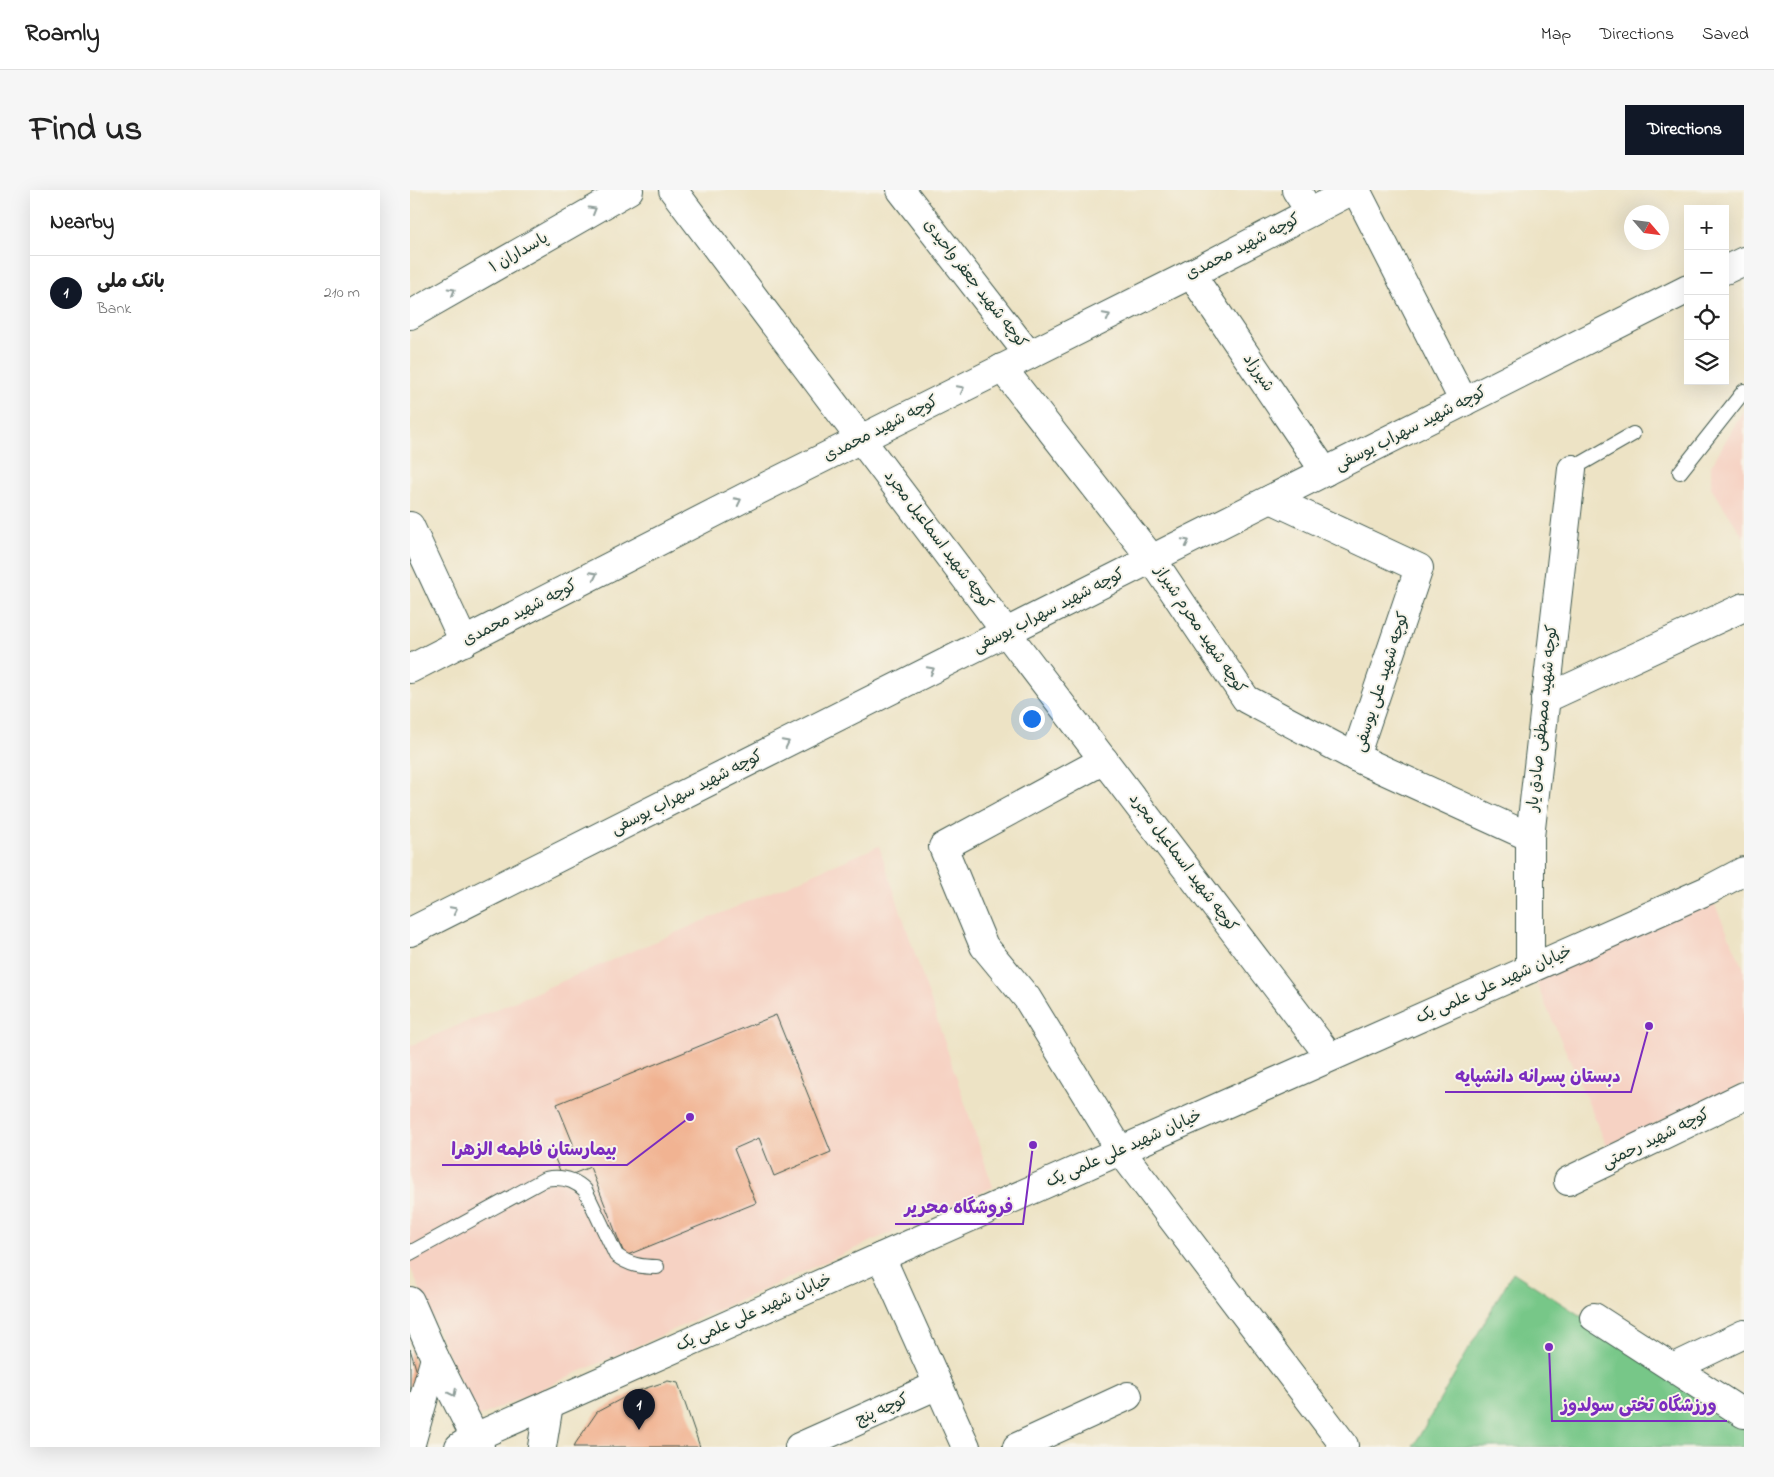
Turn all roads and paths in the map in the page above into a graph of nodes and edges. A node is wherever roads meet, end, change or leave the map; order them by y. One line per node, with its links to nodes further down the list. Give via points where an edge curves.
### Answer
1 (629, 190): 10 (street, پاسداران ۱, one-way to 1)
2 (673, 190): 16 (street, کوچه شهید اسماعیل مجرد)
3 (902, 190): 11 (street, کوچه شهید جعفر واحیدی)
4 (1355, 190): 5 (street, کوچه شهید محمدی); 14 (street)
5 (1303, 201): 8 (street, کوچه شهید محمدی)
6 (1744, 261): 7 (street)
7 (1729, 268)
8 (1191, 274): 11 (street, کوچه شهید محمدی, one-way to 8); 18 (street, شیرزاد)
9 (1684, 291): 14 (street, کوچه شهید سهراب یوسفی)
10 (410, 316)
11 (1029, 355): 12 (street, کوچه شهید محمدی)
12 (1002, 368): 16 (street, کوچه شهید محمدی, one-way to 12); 22 (street, کوچه شهید محرم شیراز)
13 (1744, 391): 19 (lane)
14 (1464, 402): 18 (street, کوچه شهید سهراب یوسفی)
15 (1633, 434): 17 (lane)
16 (862, 439): 24 (street, کوچه شهید اسماعیل مجرد); 25 (street, کوچه شهید محمدی, one-way to 16)
17 (1572, 469): 27 (street, کوچه شهید مصطفی صادق یار)
18 (1325, 472): 20 (street, کوچه شهید سهراب یوسفی)
19 (1680, 472)
20 (1272, 499): 22 (street, کوچه شهید سهراب یوسفی, one-way to 20); 28 (street, کوچه شهید علی یوسفی, via 1419,568)
21 (410, 526): 25 (street)
22 (1152, 559): 24 (street, کوچه شهید سهراب یوسفی); 28 (street, کوچه شهید محرم شیراز, via 1246,699)
23 (1744, 607): 27 (street)
24 (1006, 632): 29 (street, کوچه شهید اسماعیل مجرد); 32 (street, کوچه شهید سهراب یوسفی, one-way to 24)
25 (464, 642): 26 (street, کوچه شهید محمدی)
26 (410, 669)
27 (1546, 699): 30 (street, کوچه شهید مصطفی صادق یار)
28 (1355, 757): 30 (street, کوچه شهید علی یوسفی)
29 (1104, 760): 34 (street, کوچه شهید اسماعیل مجرد); 36 (street, via 944,847 984,946 1027,998)
30 (1530, 837): 33 (street, کوچه شهید مصطفی صادق یار)
31 (1744, 871): 33 (street, خیابان شهید علی علمی یک)
32 (410, 932)
33 (1530, 969): 34 (street, خیابان شهید علی علمی یک)
34 (1330, 1057): 36 (street, خیابان شهید علی علمی یک)
35 (1744, 1096): 37 (street, کوچه شهید رحمتی)
36 (1120, 1150): 39 (street, خیابان شهید علی علمی یک); 56 (street, via 1344,1445)
37 (1568, 1181)
38 (410, 1253): 40 (lane, via 545,1179 555,1177 578,1183 585,1190 616,1255 639,1267)
39 (881, 1257): 46 (street); 48 (street, خیابان شهید علی علمی یک)
40 (657, 1267)
41 (410, 1301): 44 (street)
42 (1594, 1317): 45 (street)
43 (1744, 1334): 45 (street)
44 (435, 1358): 50 (street, one-way to 50); 51 (street)
45 (1673, 1368): 49 (street)
46 (938, 1385): 53 (street, کوچه پنج); 54 (street)
47 (1128, 1396): 55 (street)
48 (549, 1404): 50 (street, خیابان شهید علی علمی یک); 52 (street)
49 (1744, 1414)
50 (471, 1444)
51 (410, 1447)
52 (542, 1447)
53 (799, 1447)
54 (966, 1447)
55 (1017, 1447)
56 (1341, 1447)

